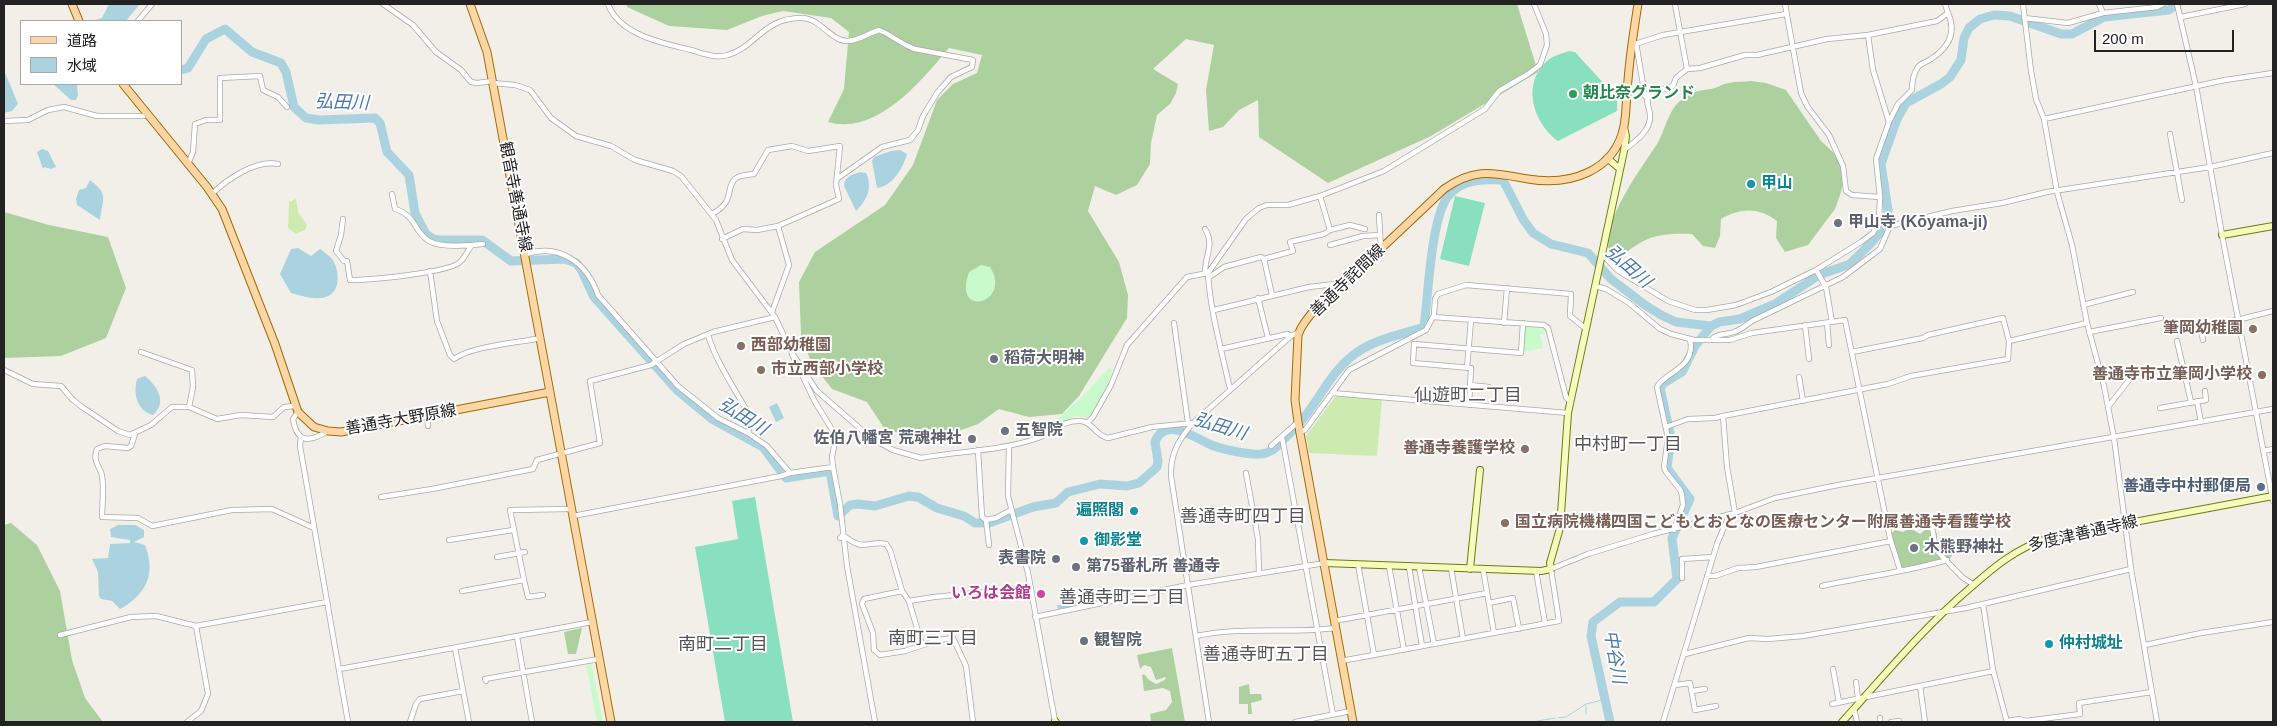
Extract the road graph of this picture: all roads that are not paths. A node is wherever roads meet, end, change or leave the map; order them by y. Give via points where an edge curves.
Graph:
1 (72, 4) edge
2 (152, 4) edge
3 (383, 4) edge
4 (470, 4) edge
5 (608, 4) edge
6 (1534, 4) edge
7 (1638, 4) edge
8 (1675, 4) edge
9 (1785, 4) edge
10 (1945, 4) edge
11 (2022, 4) edge
12 (2099, 4) edge
13 (2162, 4) edge
14 (2177, 4) edge
15 (2245, 4) edge
16 (2103, 12) junction
17 (1948, 13) junction
18 (1786, 14) junction
19 (2181, 17) junction
20 (2024, 18) junction
21 (79, 20) edge
22 (139, 20) edge
23 (1680, 33) junction
24 (1868, 35) junction
25 (1634, 44) junction
26 (1792, 46) junction
27 (1687, 69) junction
28 (2273, 73) edge
29 (493, 82) junction
30 (124, 85) edge
31 (2196, 86) junction
32 (1647, 98) junction
33 (287, 107) dead end
34 (147, 114) junction
35 (2044, 119) junction
36 (4, 121) edge
37 (1889, 122) junction
38 (1624, 127) junction
39 (2170, 134) dead end
40 (1624, 151) junction
41 (2273, 154) edge
42 (1607, 158) junction
43 (188, 164) junction
44 (278, 164) dead end
45 (2210, 167) junction
46 (1620, 168) junction
47 (2178, 173) junction
48 (838, 178) junction
49 (2057, 192) junction
50 (212, 194) junction
51 (392, 194) dead end
52 (1320, 196) junction
53 (1880, 197) junction
54 (2182, 200) dead end
55 (712, 214) junction
56 (1379, 215) dead end
57 (343, 220) dead end
58 (778, 226) junction
59 (2273, 226) edge
60 (1205, 229) dead end
61 (1366, 229) dead end
62 (1330, 230) junction
63 (1380, 235) junction
64 (2222, 235) junction
65 (722, 239) junction
66 (484, 244) dead end
67 (472, 245) junction
68 (1330, 245) dead end
69 (1381, 249) junction
70 (1602, 256) junction
71 (526, 259) junction
72 (1264, 259) junction
73 (1816, 270) junction
74 (430, 271) junction
75 (1207, 274) junction
76 (1344, 283) junction
77 (1595, 286) junction
78 (1826, 287) junction
79 (1507, 288) junction
80 (2133, 292) dead end
81 (1272, 295) junction
82 (1258, 298) junction
83 (2083, 305) junction
84 (1214, 310) junction
85 (2273, 310) edge
86 (772, 312) junction
87 (1433, 316) junction
88 (776, 317) junction
89 (2161, 318) dead end
90 (2238, 319) junction
91 (1470, 320) junction
92 (1830, 322) junction
93 (2087, 322) junction
94 (1174, 323) dead end
95 (1504, 323) junction
96 (1523, 323) junction
97 (1805, 325) junction
98 (1585, 328) junction
99 (1299, 332) junction
100 (2089, 332) junction
101 (708, 335) junction
102 (1291, 336) junction
103 (541, 338) junction
104 (1268, 338) junction
105 (1409, 338) junction
106 (1713, 338) junction
107 (1692, 339) junction
108 (2203, 340) dead end
109 (2009, 341) junction
110 (2177, 341) dead end
111 (1866, 342) dead end
112 (1414, 344) junction
113 (1830, 345) dead end
114 (1221, 349) junction
115 (1468, 349) junction
116 (1868, 349) junction
117 (141, 352) dead end
118 (1852, 352) junction
119 (792, 353) junction
120 (1809, 359) dead end
121 (655, 363) junction
122 (1467, 368) junction
123 (4, 370) edge
124 (2133, 375) dead end
125 (1799, 377) dead end
126 (1470, 385) junction
127 (1489, 386) dead end
128 (1231, 389) junction
129 (1859, 390) junction
130 (2205, 391) dead end
131 (550, 392) junction
132 (1332, 393) junction
133 (1803, 401) junction
134 (2197, 401) junction
135 (2191, 402) junction
136 (1571, 403) junction
137 (1469, 405) junction
138 (189, 407) junction
139 (2108, 407) junction
140 (2160, 408) dead end
141 (296, 409) junction
142 (2273, 409) edge
143 (2256, 412) junction
144 (1568, 413) junction
145 (427, 416) junction
146 (1723, 416) junction
147 (1088, 422) junction
148 (2201, 422) junction
149 (1190, 423) junction
150 (428, 426) dead end
151 (1666, 427) junction
152 (1299, 428) junction
153 (328, 431) junction
154 (748, 433) junction
155 (135, 434) junction
156 (301, 437) junction
157 (1282, 437) junction
158 (2114, 438) junction
159 (1009, 446) junction
160 (1271, 446) dead end
161 (2273, 449) edge
162 (978, 450) junction
163 (2264, 451) junction
164 (561, 454) junction
165 (833, 467) junction
166 (1480, 470) dead end
167 (788, 473) junction
168 (1246, 473) dead end
169 (1877, 479) junction
170 (381, 497) dead end
171 (2273, 498) edge
172 (571, 508) junction
173 (1012, 510) junction
174 (1735, 513) junction
175 (573, 516) junction
176 (986, 520) junction
177 (2126, 523) junction
178 (1932, 527) dead end
179 (314, 528) junction
180 (514, 530) junction
181 (1674, 530) junction
182 (842, 537) junction
183 (449, 540) dead end
184 (1891, 541) junction
185 (989, 545) dead end
186 (525, 552) dead end
187 (518, 553) junction
188 (498, 556) dead end
189 (1712, 557) junction
190 (1946, 560) junction
191 (1325, 563) junction
192 (1358, 564) junction
193 (1305, 566) junction
194 (1389, 566) junction
195 (1408, 566) junction
196 (1419, 567) junction
197 (1451, 568) junction
198 (1551, 568) junction
199 (1470, 569) junction
200 (1483, 569) junction
201 (2131, 569) junction
202 (1900, 570) junction
203 (1536, 571) junction
204 (1260, 574) junction
205 (1707, 576) junction
206 (1682, 578) dead end
207 (524, 580) junction
208 (1188, 585) junction
209 (1974, 585) junction
210 (1822, 586) dead end
211 (1030, 588) junction
212 (462, 591) dead end
213 (902, 591) junction
214 (1487, 593) junction
215 (543, 595) dead end
216 (1456, 598) junction
217 (910, 601) junction
218 (327, 602) junction
219 (1489, 603) junction
220 (1426, 604) junction
221 (1982, 604) junction
222 (1415, 606) junction
223 (1396, 609) junction
224 (1944, 611) junction
225 (1367, 615) junction
226 (1035, 617) junction
227 (592, 622) junction
228 (2273, 622) edge
229 (1335, 624) junction
230 (1545, 624) junction
231 (196, 626) junction
232 (1519, 628) junction
233 (1317, 630) junction
234 (1494, 634) junction
235 (60, 635) dead end
236 (1196, 636) junction
237 (517, 637) junction
238 (1463, 639) junction
239 (1434, 644) junction
240 (922, 645) junction
241 (2145, 645) junction
242 (1422, 646) junction
243 (455, 648) junction
244 (1404, 650) junction
245 (1684, 654) junction
246 (1374, 655) junction
247 (599, 659) junction
248 (1342, 661) junction
249 (340, 669) junction
250 (1833, 669) dead end
251 (1993, 671) junction
252 (523, 672) junction
253 (486, 681) dead end
254 (1856, 682) dead end
255 (1675, 685) junction
256 (1920, 686) junction
257 (1705, 689) dead end
258 (463, 691) junction
259 (1692, 691) junction
260 (2152, 692) junction
261 (1861, 698) junction
262 (1839, 702) junction
263 (1832, 704) dead end
264 (1716, 706) dead end
265 (1854, 709) junction
266 (1351, 711) junction
267 (1332, 715) junction
268 (1899, 721) edge
269 (187, 722) edge
270 (348, 722) edge
271 (410, 722) edge
272 (469, 722) edge
273 (532, 722) edge
274 (611, 722) edge
275 (875, 722) edge
276 (973, 722) edge
277 (1055, 722) edge
278 (1209, 722) edge
279 (1295, 722) edge
280 (1333, 722) edge
281 (1353, 722) edge
282 (1663, 722) edge
283 (1842, 722) edge
284 (1857, 722) edge
285 (1891, 722) edge
286 (1926, 722) edge
287 (2007, 722) edge
288 (2158, 722) edge

1 - 21 main road
2 - 22 street
3 - 29 street via 413,25 436,52 462,70 472,82
4 - 29 main road, 観音寺善通寺線 via 487,52
5 - 48 street via 619,20 645,38 708,55 727,56 744,47 767,27 803,17 815,21 844,41 879,30 915,50 973,60 972,67 951,76 937,93 910,140 882,147
6 - 52 street via 1548,45 1540,65 1499,91 1486,109 1436,140 1384,170
7 - 25 main road, 善通寺詫間線
8 - 23 street
9 - 18 street
10 - 17 street
11 - 20 street
12 - 16 street
13 - 16 street
14 - 19 street
15 - 19 street
16 - 20 street via 2068,23
17 - 24 street via 1937,21
17 - 37 street via 1953,26 1950,38 1934,57 1918,67 1912,80 1912,90 1898,104
18 - 23 street
18 - 26 street
19 - 31 street
20 - 35 street via 2036,99
23 - 25 street
23 - 27 street
24 - 26 street
24 - 37 street via 1873,70
25 - 32 street
25 - 38 main road, 善通寺詫間線
26 - 27 street
26 - 53 street via 1804,101 1829,135 1843,166 1846,191 1852,195
27 - 32 street via 1676,78 1673,86 1649,94
28 - 31 street
29 - 55 street via 530,90 551,118 576,136 611,146 635,160 673,171 681,176
29 - 71 main road, 観音寺善通寺線
30 - 34 main road
31 - 35 street
31 - 45 street
32 - 40 street via 1648,125
33 - 43 street via 278,97 263,90 260,76 220,78 220,120 195,124 193,152
34 - 36 street via 98,116 64,108 48,110 28,120
34 - 43 main road
35 - 49 street
37 - 53 street via 1876,159
38 - 40 street
38 - 42 main road, 善通寺詫間線
39 - 47 street
40 - 46 street
41 - 45 street
42 - 46 street
42 - 69 main road, 善通寺詫間線 via 1587,173 1562,180 1547,181 1492,172 1469,175 1444,189
43 - 50 main road
44 - 50 street via 268,162 231,176
45 - 47 street
45 - 64 street
46 - 70 street
47 - 49 street
47 - 54 street
48 - 55 street via 840,146 808,151 792,146 768,150 754,174 733,181 725,206
48 - 58 street via 839,199
49 - 78 street via 1978,205 1890,226 1880,248
49 - 83 street via 2072,245
50 - 141 main road via 235,238
51 - 67 street via 395,209 409,215 427,240 437,244
52 - 62 street
52 - 75 street via 1288,205 1259,208 1246,219
53 - 73 street via 1879,221 1873,232
55 - 65 street
56 - 63 street
57 - 74 street via 336,251 344,262 347,261 350,280
58 - 65 street via 743,229
58 - 86 street via 789,265
59 - 64 street
60 - 75 street via 1211,238
61 - 62 street via 1350,225
62 - 72 street via 1290,242 1292,251
63 - 68 street
63 - 69 street
64 - 90 street
65 - 86 street via 737,268
66 - 67 street
67 - 74 street via 461,262
69 - 76 main road, 善通寺詫間線
70 - 73 street via 1617,270 1655,294 1695,310 1747,302
70 - 77 street
71 - 103 main road, 観音寺善通寺線
71 - 121 street via 535,250 555,251 575,260 592,278 598,295
72 - 75 street via 1261,257
72 - 81 street
73 - 78 street
74 - 103 street via 437,322 447,350 454,359 460,354 488,347
75 - 84 street
75 - 147 street via 1187,278 1127,345 1111,385
76 - 81 street
76 - 99 main road, 善通寺詫間線 via 1308,318
77 - 98 street
77 - 107 street via 1629,303 1660,329
78 - 92 street
78 - 106 street via 1741,329
79 - 87 street via 1466,285 1438,294
79 - 95 street
79 - 98 street via 1571,294 1570,316
80 - 83 street
81 - 82 street
82 - 84 street
82 - 104 street
83 - 93 street
84 - 114 street
85 - 90 street
86 - 88 street
87 - 91 street
87 - 105 street via 1426,330
88 - 101 street
88 - 119 street
89 - 100 street
90 - 108 street via 2201,329
90 - 143 street
91 - 95 street
91 - 115 street
92 - 97 street
92 - 113 street
92 - 118 street via 1845,320
93 - 100 street
93 - 109 street
94 - 149 street
95 - 96 street
96 - 115 street via 1521,353
96 - 136 street via 1548,328 1566,397
97 - 106 street via 1752,333 1730,340
97 - 120 street
98 - 136 street
99 - 102 street
99 - 152 main road, 善通寺詫間線 via 1295,400
100 - 139 street
101 - 121 street
101 - 154 street via 716,358 752,419
102 - 104 street
102 - 128 street
103 - 131 main road, 観音寺善通寺線
104 - 114 street
105 - 112 street
105 - 132 street via 1350,370
106 - 107 street via 1703,341
107 - 151 street via 1682,368 1657,387
109 - 116 street via 2003,318
109 - 129 street via 2008,359 1911,376
110 - 135 street
111 - 116 street
112 - 115 street
112 - 122 street via 1413,363
114 - 128 street
115 - 122 street
116 - 118 street
117 - 138 street via 192,370
118 - 129 street
119 - 162 street via 817,391 871,438 893,450 922,458
119 - 165 street via 815,402 836,436
121 - 154 street via 698,403 718,418
121 - 164 street via 590,381 600,443 580,446
122 - 126 street via 1471,368
123 - 155 street via 33,384 61,386 72,400 118,431
124 - 139 street
125 - 133 street
126 - 127 street
126 - 137 street
128 - 149 street
129 - 133 street
129 - 169 street
130 - 134 street via 2206,400
131 - 145 main road, 善通寺大野原線
131 - 164 main road
132 - 137 street
132 - 152 street via 1305,430
133 - 146 street
134 - 135 street
134 - 148 street
135 - 140 street
136 - 144 street
137 - 144 street
138 - 141 street via 221,419 241,414 273,417 284,408
138 - 155 street via 172,407
139 - 158 street
141 - 153 main road, 善通寺大野原線 via 308,424
141 - 156 street via 295,430
142 - 143 street
143 - 148 street
143 - 163 street
144 - 198 street via 1560,528
145 - 150 street
145 - 153 main road, 善通寺大野原線 via 340,432
146 - 151 street via 1688,419
146 - 174 street via 1726,467
147 - 149 street via 1108,438 1152,427
147 - 159 street via 1065,422 1041,437
148 - 158 street
149 - 208 street via 1172,455 1171,467
151 - 181 street via 1668,438 1664,467 1681,491 1683,505
152 - 157 street
152 - 191 main road, 善通寺詫間線
153 - 156 street via 321,436
154 - 167 street via 767,446
155 - 179 street via 128,448 105,446 97,449 95,454 101,474 102,517 138,518 152,526 232,510 272,509
156 - 179 street
157 - 160 street
157 - 193 street
158 - 169 street
158 - 177 street
159 - 162 street
159 - 173 street via 1008,479
161 - 163 street
162 - 176 street via 982,517
163 - 171 street
164 - 170 street via 537,460 533,469
164 - 172 main road
165 - 167 street
165 - 182 street
166 - 199 street
167 - 175 street
168 - 204 street via 1258,539
169 - 174 street via 1775,498
169 - 184 street
171 - 177 street, 多度津善通寺線
172 - 175 main road
172 - 180 street via 510,510
173 - 176 street
173 - 211 street
174 - 181 street
174 - 189 street via 1727,520
175 - 227 main road
176 - 185 street
177 - 201 street
177 - 209 street, 多度津善通寺線 via 2028,545 2008,556
178 - 190 street via 1936,550
179 - 218 street
180 - 183 street
180 - 187 street
181 - 198 street
182 - 213 street via 863,547 886,544
182 - 275 street
184 - 202 street
184 - 205 street
186 - 187 street
187 - 188 street
187 - 207 street
189 - 205 street
189 - 206 street via 1682,560
190 - 202 street
190 - 209 street
191 - 192 street
191 - 193 street
191 - 229 main road, 善通寺詫間線
192 - 194 street
192 - 225 street
193 - 204 street
193 - 233 street
194 - 195 street
194 - 223 street
195 - 196 street
195 - 222 street
196 - 197 street
196 - 220 street
197 - 199 street
197 - 216 street
198 - 203 street
198 - 230 street via 1559,620
199 - 200 street
200 - 203 street
200 - 214 street
201 - 221 street
201 - 241 street
202 - 210 street
203 - 230 street
204 - 208 street
205 - 245 street
207 - 212 street
207 - 215 street via 528,597
208 - 226 street
208 - 236 street
209 - 224 street, 多度津善通寺線
211 - 217 street
211 - 226 street
213 - 217 street
213 - 240 street via 864,599 862,604 873,633 874,650 880,655
214 - 216 street
214 - 219 street
216 - 220 street
216 - 238 street
217 - 240 street
218 - 231 street
218 - 249 street
219 - 232 street via 1513,598
219 - 234 street
220 - 222 street
220 - 239 street
221 - 224 street
221 - 251 street
222 - 223 street
222 - 242 street
223 - 225 street
223 - 244 street
224 - 245 street via 1803,636 1749,638
224 - 261 street, 多度津善通寺線
225 - 229 street
225 - 246 street
226 - 277 street
227 - 237 street
227 - 247 main road
228 - 241 street
229 - 233 street
229 - 248 main road, 善通寺詫間線
230 - 232 street
231 - 235 street via 144,616
231 - 269 street via 208,694 201,711
232 - 234 street
233 - 236 street via 1272,632 1245,629
233 - 267 street
234 - 238 street
236 - 278 street
237 - 243 street
237 - 252 street
238 - 239 street
239 - 242 street
240 - 276 street via 948,638 956,640 966,666
241 - 260 street
242 - 244 street
243 - 249 street
243 - 258 street
244 - 246 street
245 - 255 street
246 - 248 street
247 - 252 street
247 - 274 main road
248 - 266 main road, 善通寺詫間線
249 - 270 street
250 - 262 street
251 - 256 street
251 - 287 street
252 - 253 street
252 - 273 street
254 - 261 street
255 - 259 street via 1690,682
255 - 282 street
256 - 261 street
256 - 286 street
257 - 259 street
258 - 271 street via 420,699
258 - 272 street
259 - 264 street via 1695,710
260 - 287 street via 2079,703 2080,714
260 - 288 street
261 - 262 street
261 - 265 street, 多度津善通寺線
262 - 263 street
265 - 283 street, 多度津善通寺線
265 - 284 street
266 - 267 street
266 - 281 main road, 善通寺詫間線
267 - 279 street
267 - 280 street
268 - 285 street

